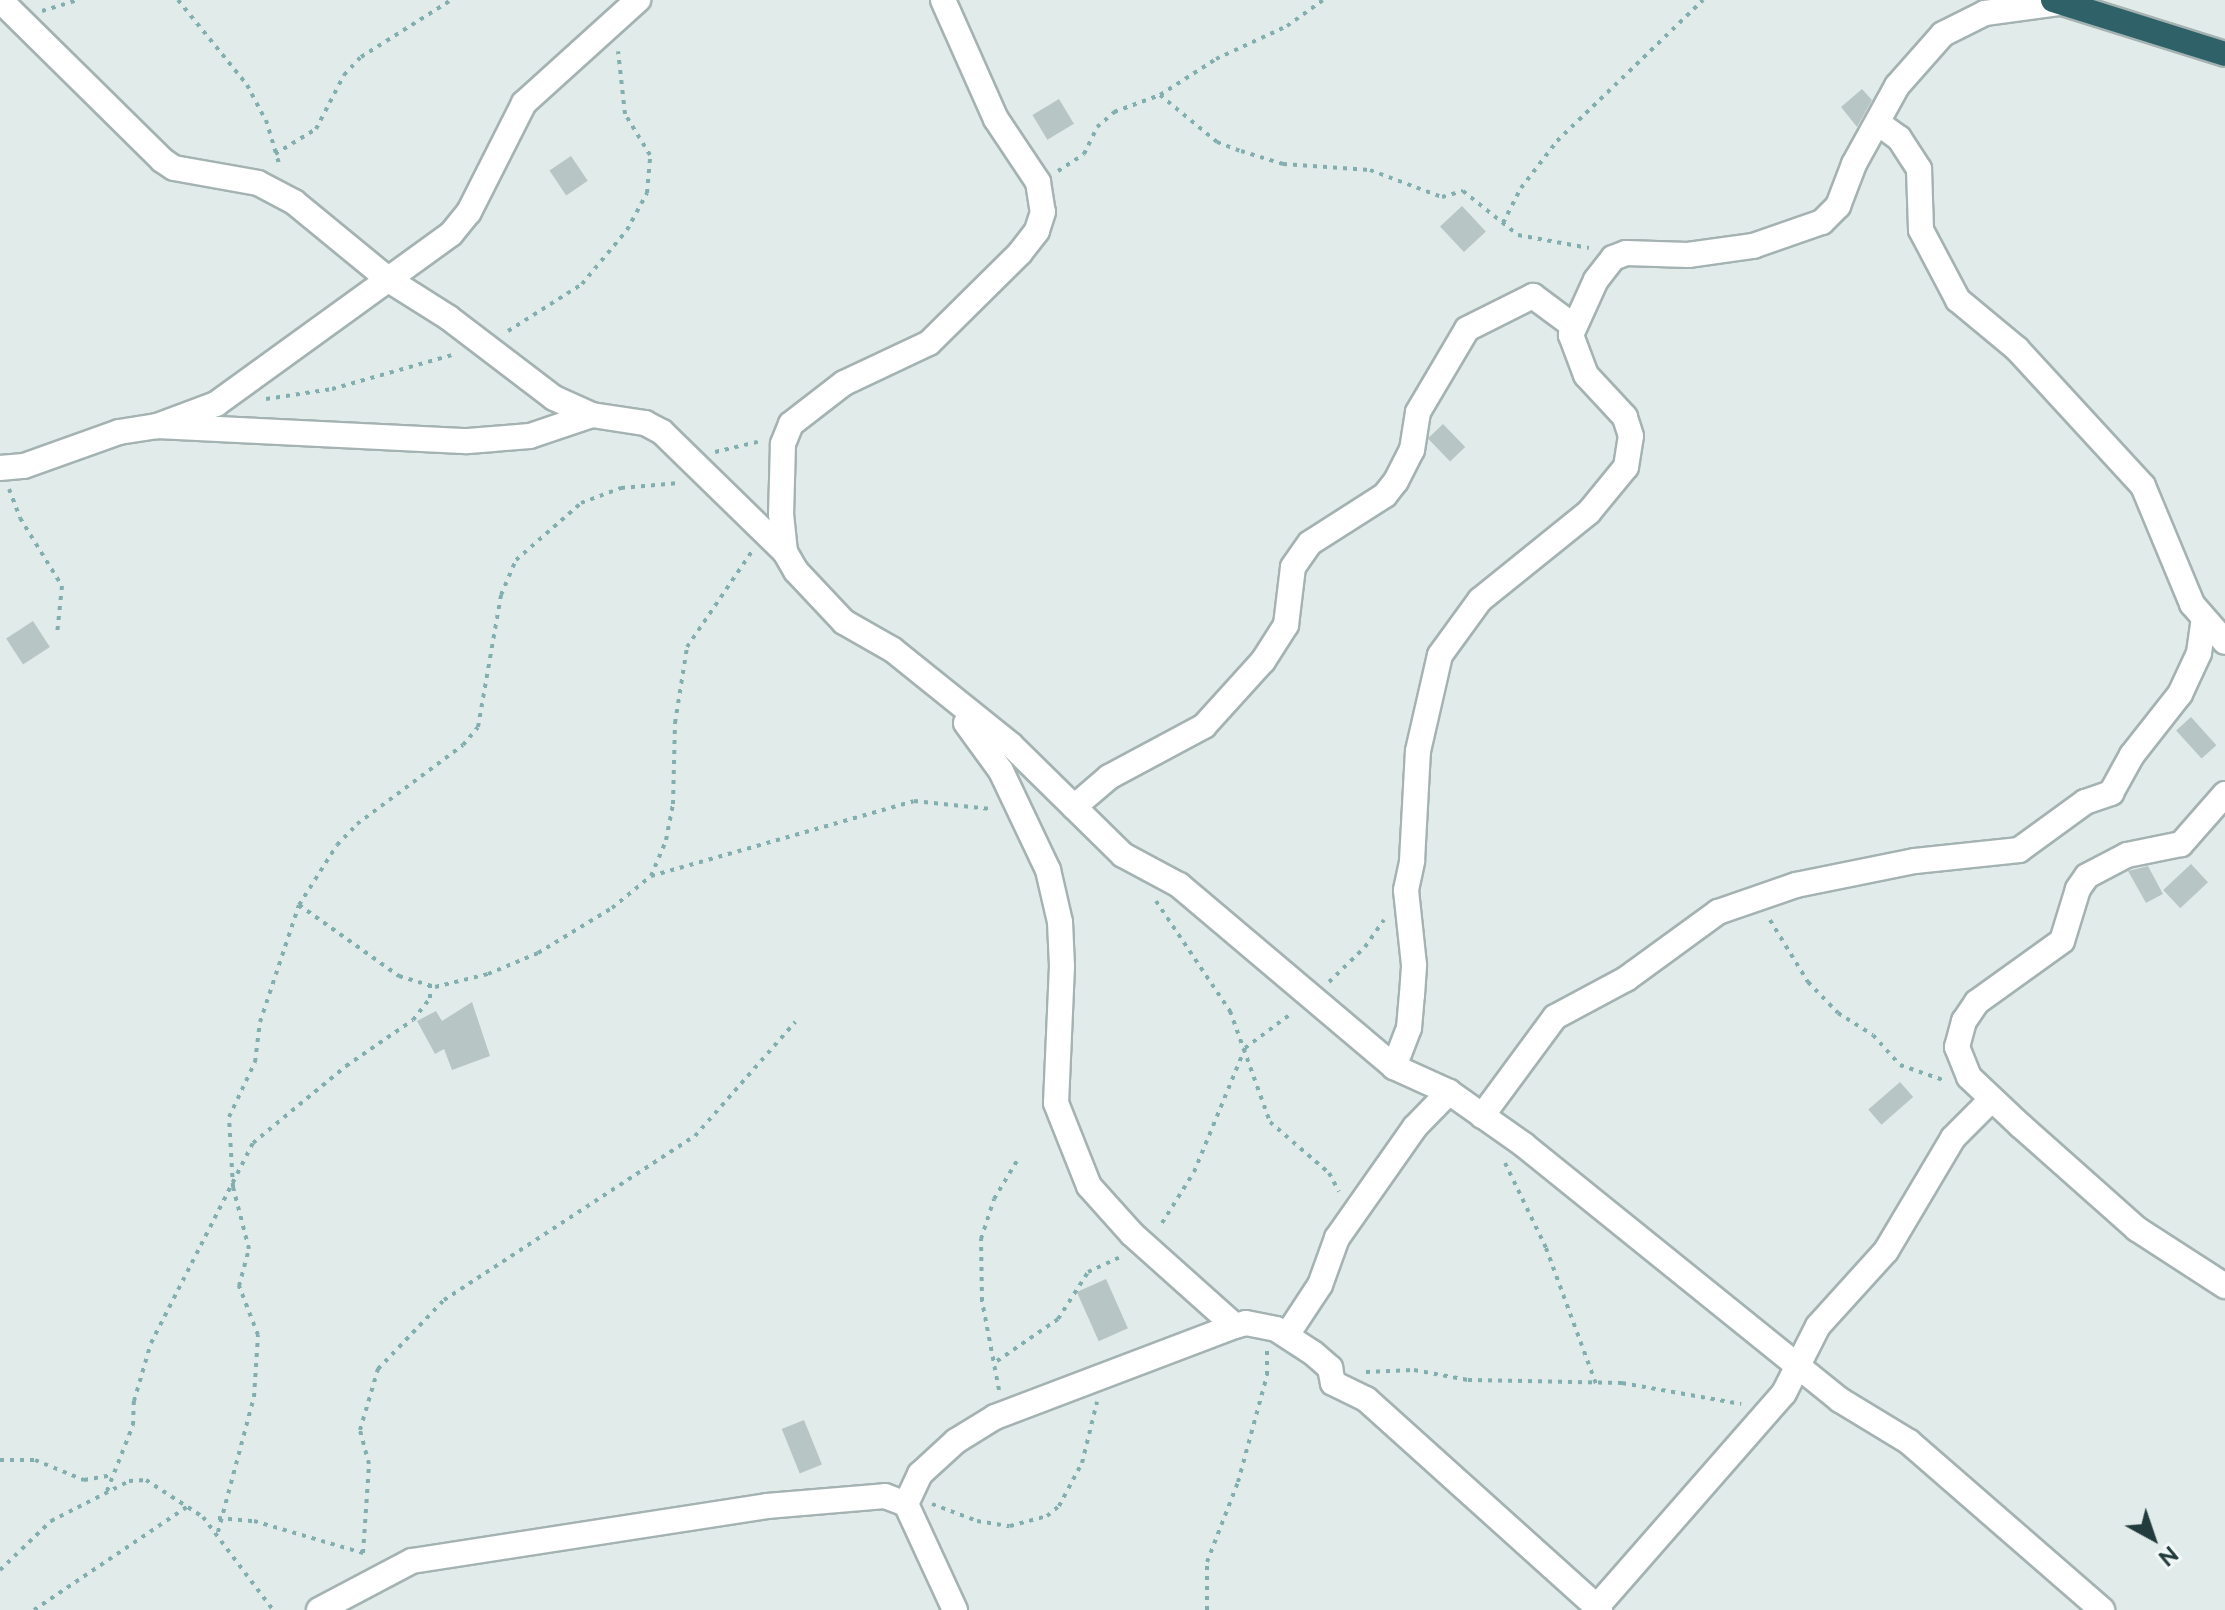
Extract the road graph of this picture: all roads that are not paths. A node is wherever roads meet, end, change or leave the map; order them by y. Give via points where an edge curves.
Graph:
1 (0, 0) edge
2 (638, 0) edge
3 (943, 0) edge
4 (2057, 2) edge
5 (2225, 54) edge
6 (1878, 123) junction
7 (389, 280) junction
8 (1571, 335) junction
9 (592, 415) junction
10 (157, 426) junction
11 (2, 474) edge
12 (785, 552) junction
13 (2203, 623) junction
14 (2225, 642) edge
15 (944, 696) junction
16 (2225, 794) edge
17 (1074, 807) junction
18 (1394, 1067) junction
19 (1449, 1092) junction
20 (1986, 1103) junction
21 (1487, 1119) junction
22 (2221, 1275) edge
23 (1241, 1324) junction
24 (1287, 1335) junction
25 (1796, 1363) junction
26 (906, 1501) junction
27 (1597, 1609) edge
28 (319, 1610) edge
29 (955, 1610) edge
30 (2102, 1610) edge

1 - 7 street via 162,160 174,168 258,183 294,202
2 - 7 street via 524,103 469,212 451,234
3 - 12 street via 996,119 1038,182 1043,212 1037,231 1020,253 929,343 844,383 791,424 783,444
4 - 5 highway
4 - 6 street via 1985,13 1954,25 1897,86
6 - 8 street via 1838,206 1809,229 1725,250 1620,255 1596,280
6 - 13 street via 1899,138 1919,169 1921,230 1958,300 2017,349 2143,486
7 - 9 street via 554,398
7 - 10 street via 216,404
8 - 17 street via 1572,325 1533,296 1467,329 1418,412 1412,450 1396,481 1385,495 1310,543 1293,567 1286,625 1263,661 1204,726 1109,777
8 - 18 street via 1586,375 1625,417 1631,436 1626,467 1589,512 1480,600 1440,655 1418,751 1406,890 1414,965 1409,1028
9 - 10 street via 530,436 468,441
9 - 12 street via 645,423 689,455
10 - 11 street via 119,432
12 - 15 street via 810,590 844,622 893,650
13 - 14 street
13 - 21 street via 2187,682 2132,755 2117,787 2085,802 2019,850 1915,861 1796,885 1718,912 1626,979 1555,1017
15 - 17 street via 1011,745
15 - 23 street via 985,747 1048,870 1060,922 1059,1118 1089,1186 1132,1234
16 - 20 street via 2181,844 2127,855 2087,876 2058,946 1969,1011 1958,1054
17 - 18 street via 1123,855 1179,885
18 - 19 street
19 - 21 street
19 - 24 street via 1415,1127 1337,1238 1320,1285
20 - 22 street via 2137,1229
20 - 25 street via 1953,1138 1886,1251 1830,1311
21 - 25 street
23 - 24 street
23 - 26 street via 995,1417 942,1452
24 - 27 street via 1330,1368 1333,1383 1366,1399
25 - 27 street via 1790,1384 1767,1413 1700,1484
25 - 30 street via 1840,1400 1909,1442
26 - 28 street via 885,1496 740,1509 412,1561
26 - 29 street

